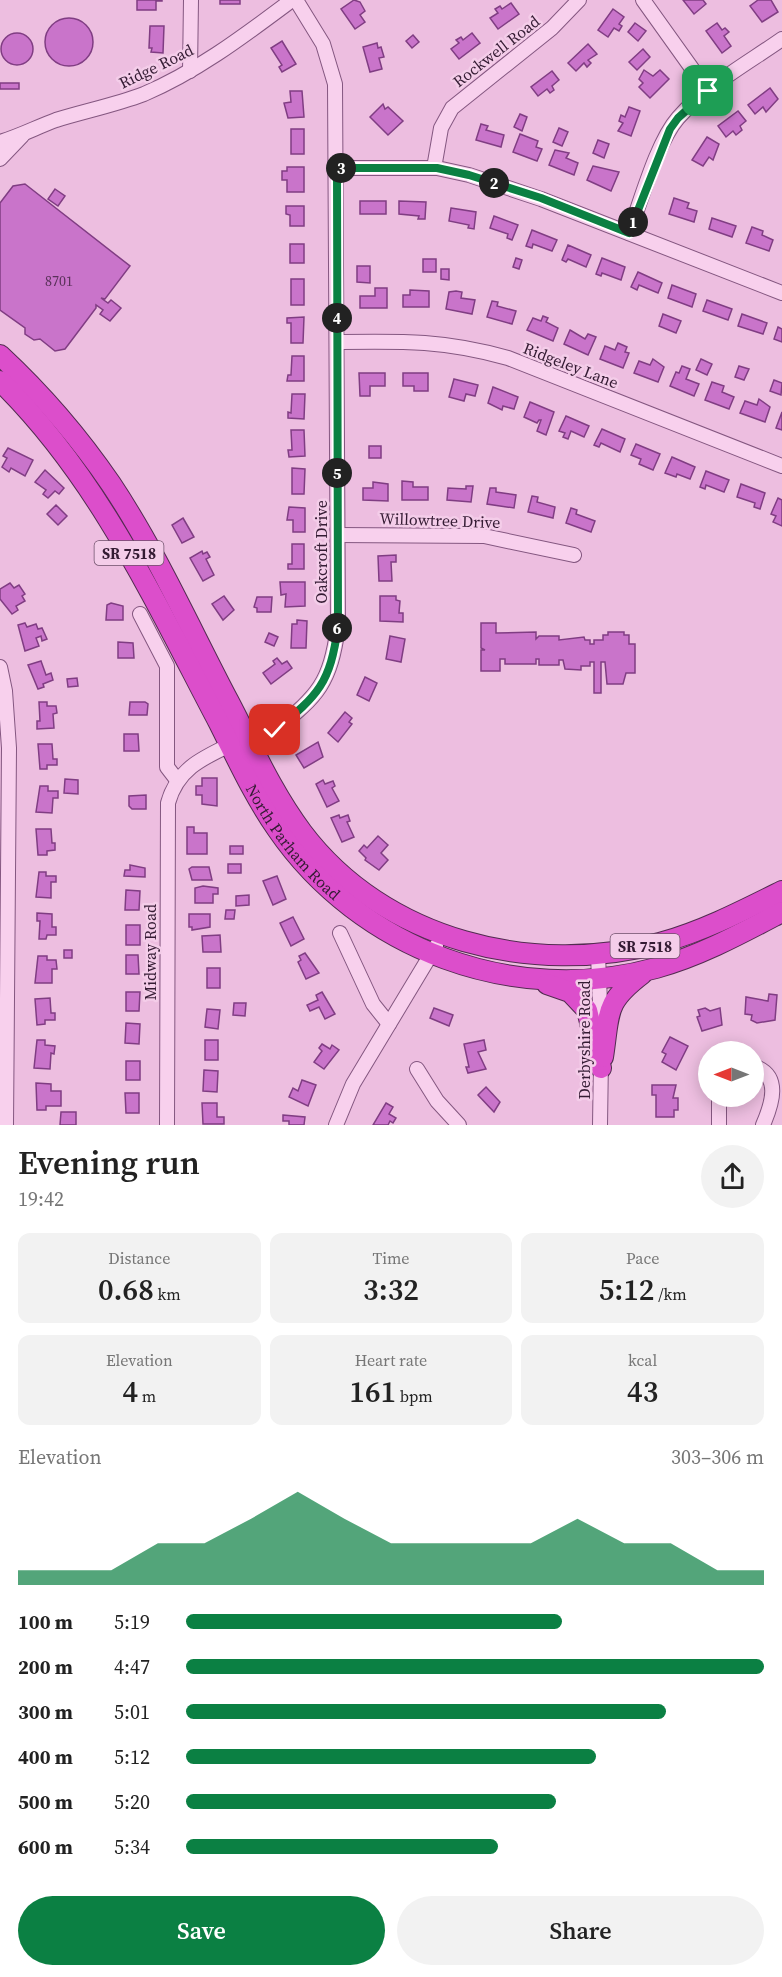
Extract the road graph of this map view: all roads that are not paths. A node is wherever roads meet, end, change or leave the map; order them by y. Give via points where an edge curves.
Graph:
1 (191, 0) edge
2 (294, 0) edge
3 (579, 0) edge
4 (643, 0) edge
5 (782, 39) edge
6 (190, 71) junction
7 (708, 91) junction
8 (22, 136) junction
9 (0, 142) edge
10 (0, 159) edge
11 (337, 168) junction
12 (434, 168) junction
13 (629, 233) junction
14 (782, 293) edge
15 (338, 342) junction
16 (0, 355) edge
17 (0, 381) edge
18 (782, 466) edge
19 (338, 535) junction
20 (574, 555) dead end
21 (140, 614) dead end
22 (0, 667) edge
23 (275, 730) dead end
24 (238, 741) junction
25 (177, 780) junction
26 (782, 891) edge
27 (782, 912) edge
28 (340, 933) dead end
29 (443, 934) junction
30 (431, 954) junction
31 (598, 955) junction
32 (647, 971) junction
33 (600, 979) junction
34 (536, 980) junction
35 (389, 1024) junction
36 (601, 1068) junction
37 (417, 1069) dead end
38 (764, 1073) edge
39 (719, 1107) edge
40 (6, 1125) edge
41 (167, 1125) edge
42 (336, 1125) edge
43 (459, 1125) edge
44 (600, 1125) edge
45 (718, 1125) edge
46 (763, 1125) edge

1 - 6 street
2 - 6 street, Ridge Road
2 - 11 street, Oakcroft Drive via 323,44 332,67
3 - 12 street, Rockwell Road via 552,28 452,108 441,128
4 - 7 street
5 - 7 street
6 - 8 street, Ridge Road via 140,95 53,121
7 - 13 street via 670,129
8 - 9 street, Ridge Road
8 - 10 street, Ridge Road
11 - 12 street
11 - 15 street, Oakcroft Drive
12 - 13 street via 502,185
13 - 14 street
15 - 18 street, Ridgeley Lane via 422,341 471,347
15 - 19 street, Oakcroft Drive
16 - 24 highway, North Parham Road / SR 7518 via 54,410 133,520
17 - 24 highway, North Parham Road / SR 7518 via 59,446 103,507
19 - 20 street, Willowtree Drive via 484,536
19 - 23 street, Oakcroft Drive via 338,627 329,671 314,697
21 - 25 street via 166,666 167,766
22 - 40 street via 9,748
24 - 25 street, Midway Road via 194,763
24 - 29 highway, North Parham Road / SR 7518 via 330,864 384,905
24 - 30 highway, North Parham Road / SR 7518 via 276,828 315,875 371,922
25 - 41 street, Midway Road via 166,821
26 - 31 highway, North Parham Road / SR 7518 via 686,935
27 - 32 highway, North Parham Road / SR 7518 via 703,951
28 - 35 street via 373,1004
29 - 30 street
29 - 31 highway, North Parham Road / SR 7518 via 512,952
30 - 34 highway, North Parham Road / SR 7518 via 481,970
30 - 35 street
31 - 33 street, Derbyshire Road
32 - 33 highway, North Parham Road / SR 7518
32 - 36 highway via 623,988 612,1003
33 - 34 highway, North Parham Road / SR 7518
33 - 36 street, Derbyshire Road
34 - 36 highway via 570,992 583,1005 589,1015
35 - 42 street via 353,1084
36 - 44 street, Derbyshire Road
37 - 43 street via 437,1101
38 - 46 street via 771,1078 774,1099
39 - 45 street

